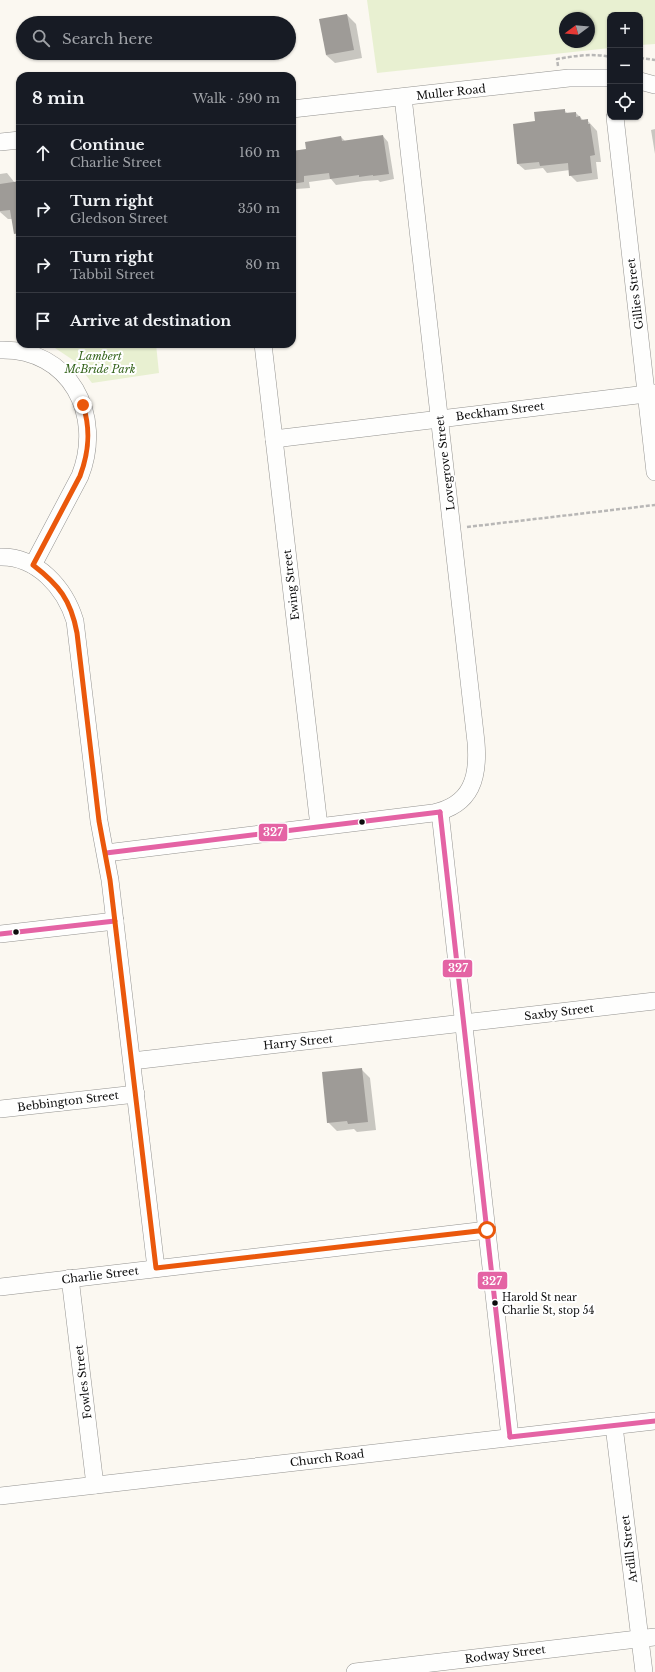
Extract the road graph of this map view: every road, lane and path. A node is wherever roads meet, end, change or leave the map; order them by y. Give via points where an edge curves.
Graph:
1 (607, 57) edge
2 (643, 58) edge
3 (655, 60) edge
4 (558, 63) dead end
5 (607, 78) edge
6 (643, 82) edge
7 (655, 85) edge
8 (403, 97) junction
9 (296, 109) edge
10 (615, 120) edge
11 (16, 140) edge
12 (0, 142) edge
13 (263, 348) edge
14 (0, 350) edge
15 (651, 394) edge
16 (440, 418) junction
17 (274, 439) junction
18 (655, 472) edge
19 (655, 505) edge
20 (464, 527) dead end
21 (0, 557) edge
22 (33, 565) junction
23 (440, 812) junction
24 (319, 826) junction
25 (106, 853) junction
26 (116, 921) junction
27 (0, 934) edge
28 (655, 1000) edge
29 (464, 1023) junction
30 (132, 1061) junction
31 (136, 1094) junction
32 (0, 1109) edge
33 (487, 1230) junction
34 (156, 1268) junction
35 (70, 1278) junction
36 (0, 1287) edge
37 (655, 1421) edge
38 (614, 1426) junction
39 (510, 1437) junction
40 (95, 1485) junction
41 (0, 1496) edge
42 (647, 1637) edge
43 (355, 1672) edge
44 (644, 1672) edge

1 - 4 path via 571,57 557,59
2 - 3 path
5 - 8 street, Muller Road via 569,78
6 - 7 street
8 - 9 street, Muller Road
8 - 16 street, Lovegrove Street
10 - 15 street, Gillies Street
11 - 12 street
13 - 17 street, Ewing Street
14 - 22 street via 26,352 50,363 71,382 86,416 88,440 85,463
15 - 16 street, Beckham Street
15 - 18 street, Gillies Street
16 - 17 street, Beckham Street
16 - 23 street, Lovegrove Street via 477,761 472,785 465,797
17 - 24 street, Ewing Street
19 - 20 path
21 - 22 street via 15,558
22 - 25 street via 60,589 75,621 99,821
23 - 24 street
23 - 29 street
24 - 25 street
25 - 26 street
26 - 27 street
26 - 30 street
28 - 29 street, Saxby Street
29 - 30 street, Harry Street
29 - 33 street
30 - 31 street
31 - 32 street, Bebbington Street
31 - 34 street
33 - 34 street, Charlie Street
33 - 39 street
34 - 35 street, Charlie Street
35 - 36 street, Charlie Street
35 - 40 street, Fowles Street
37 - 38 street, Church Road
38 - 39 street, Church Road
38 - 42 street, Ardill Street
39 - 40 street, Church Road
40 - 41 street, Church Road
42 - 43 street, Rodway Street
42 - 44 street, Ardill Street

